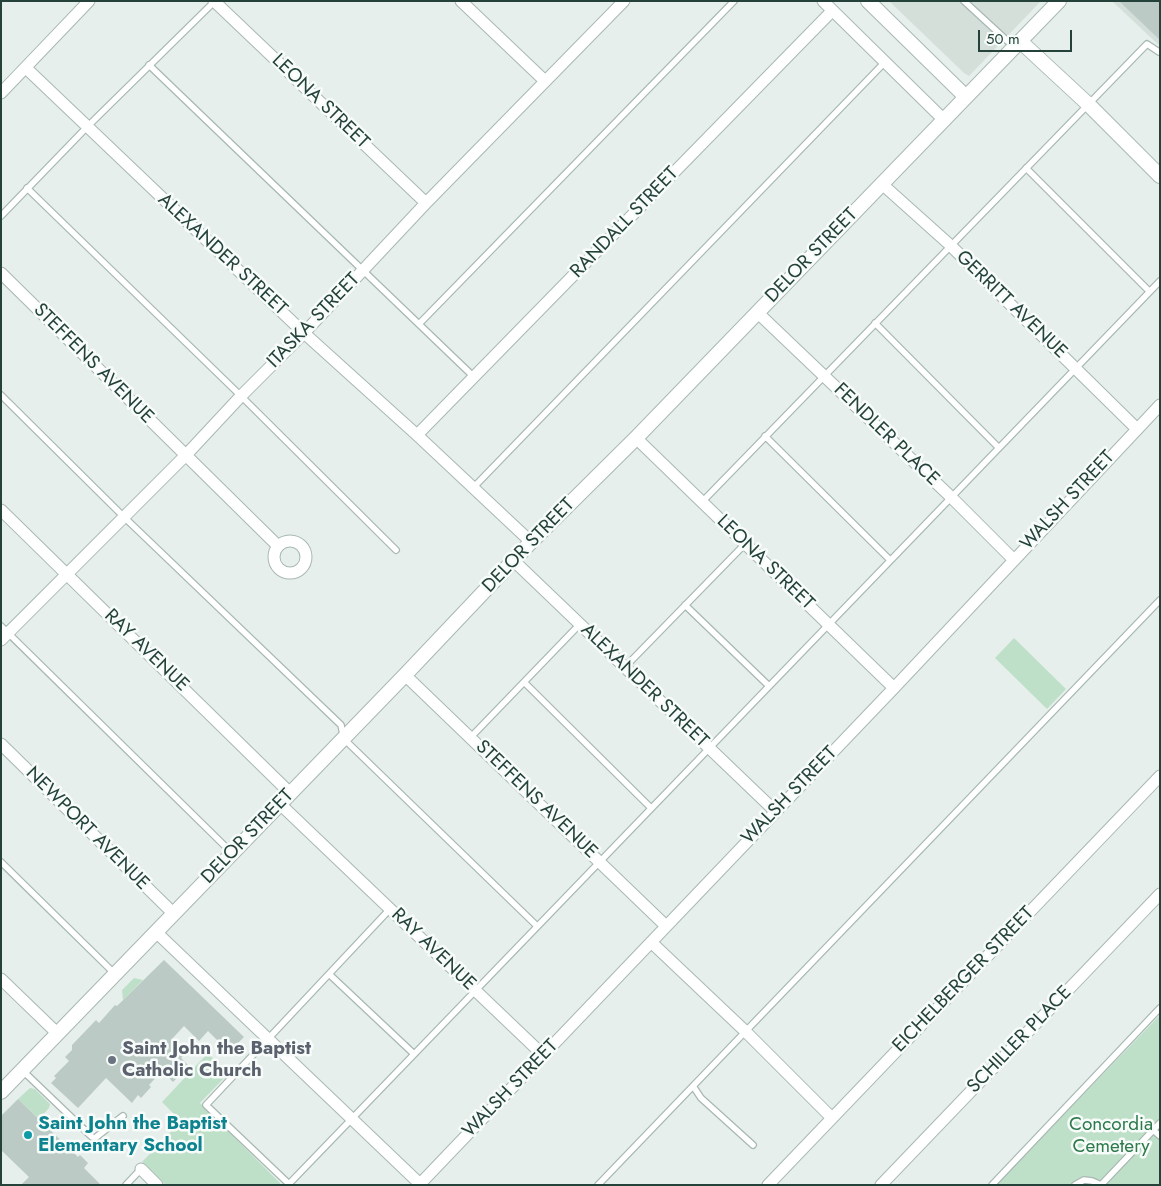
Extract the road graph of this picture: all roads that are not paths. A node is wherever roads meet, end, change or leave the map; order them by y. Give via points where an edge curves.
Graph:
1 (89, 1) edge
2 (461, 1) edge
3 (624, 1) edge
4 (734, 1) edge
5 (823, 1) edge
6 (868, 1) edge
7 (964, 1) edge
8 (1058, 1) edge
9 (214, 2) edge
10 (832, 10) junction
11 (1017, 44) junction
12 (1159, 52) edge
13 (885, 62) junction
14 (149, 65) junction
15 (26, 68) junction
16 (545, 81) junction
17 (1, 92) edge
18 (966, 97) junction
19 (1088, 104) junction
20 (944, 120) junction
21 (87, 127) junction
22 (1026, 168) junction
23 (1160, 176) edge
24 (882, 184) junction
25 (27, 188) junction
26 (426, 204) junction
27 (1, 216) edge
28 (950, 245) junction
29 (362, 270) junction
30 (1, 273) edge
31 (1160, 280) edge
32 (1149, 292) junction
33 (758, 312) junction
34 (875, 323) junction
35 (419, 324) junction
36 (304, 332) junction
37 (1076, 368) junction
38 (824, 376) junction
39 (474, 377) junction
40 (1, 394) edge
41 (241, 396) junction
42 (1160, 405) edge
43 (1138, 428) junction
44 (417, 435) junction
45 (765, 436) junction
46 (636, 438) junction
47 (998, 448) junction
48 (186, 454) junction
49 (473, 488) junction
50 (951, 497) junction
51 (702, 502) junction
52 (1, 510) edge
53 (124, 517) junction
54 (531, 542) junction
55 (745, 544) junction
56 (278, 546) dead end
57 (396, 550) dead end
58 (1013, 559) junction
59 (890, 560) junction
60 (514, 561) junction
61 (67, 574) junction
62 (1160, 600) edge
63 (685, 605) junction
64 (580, 624) junction
65 (828, 624) junction
66 (4, 633) edge
67 (624, 667) junction
68 (405, 675) junction
69 (524, 682) junction
70 (769, 686) junction
71 (894, 688) junction
72 (471, 736) junction
73 (344, 739) junction
74 (1, 744) edge
75 (709, 748) junction
76 (1160, 776) edge
77 (290, 793) junction
78 (280, 804) junction
79 (652, 808) junction
80 (775, 811) junction
81 (232, 854) junction
82 (599, 861) junction
83 (1, 862) edge
84 (1160, 894) edge
85 (390, 909) junction
86 (174, 914) junction
87 (537, 926) junction
88 (666, 926) junction
89 (156, 932) junction
90 (651, 942) junction
91 (116, 974) junction
92 (329, 974) junction
93 (1, 979) edge
94 (475, 991) junction
95 (1160, 1008) edge
96 (745, 1031) junction
97 (58, 1034) junction
98 (268, 1038) junction
99 (414, 1054) junction
100 (543, 1055) junction
101 (22, 1070) junction
102 (693, 1086) junction
103 (1, 1092) edge
104 (123, 1116) dead end
105 (352, 1118) junction
106 (832, 1118) junction
107 (1160, 1124) edge
108 (1153, 1130) junction
109 (1160, 1136) edge
110 (753, 1146) dead end
111 (141, 1169) joint
112 (288, 1184) edge
113 (420, 1184) edge
114 (126, 1185) edge
115 (157, 1185) edge
116 (598, 1185) edge
117 (768, 1185) edge
118 (881, 1185) edge
119 (992, 1185) edge
120 (1075, 1185) edge

1 - 15 street
2 - 16 street
3 - 16 street, ITASKA STREET
4 - 35 lane
5 - 10 street
6 - 18 street
7 - 11 lane
8 - 11 street, DELOR STREET
9 - 14 lane
9 - 26 street, LEONA STREET
10 - 13 street
10 - 39 street, RANDALL STREET
11 - 18 street, DELOR STREET
11 - 19 street
12 - 19 lane via 1147,44
13 - 20 street
13 - 49 lane
14 - 21 lane
14 - 29 lane
15 - 17 street
15 - 21 street, ALEXANDER STREET
16 - 26 street, ITASKA STREET
18 - 20 street, DELOR STREET
19 - 22 lane
19 - 23 street
20 - 24 street, DELOR STREET
21 - 25 lane
21 - 36 street, ALEXANDER STREET
22 - 28 lane
22 - 32 lane
24 - 28 street, GERRITT AVENUE
24 - 33 street, DELOR STREET
25 - 27 lane
25 - 41 lane
26 - 29 street, ITASKA STREET
28 - 34 lane
28 - 37 street, GERRITT AVENUE
29 - 35 lane
29 - 36 street, ITASKA STREET
30 - 48 street, STEFFENS AVENUE
31 - 32 lane
32 - 37 lane
33 - 38 street, FENDLER PLACE
33 - 46 street, DELOR STREET
34 - 38 lane
34 - 47 lane
35 - 39 lane
36 - 41 street, ITASKA STREET
36 - 44 street, ALEXANDER STREET
37 - 43 street, GERRITT AVENUE
37 - 47 lane
38 - 45 lane
38 - 50 street, FENDLER PLACE
39 - 44 street, RANDALL STREET
40 - 53 lane
41 - 48 street, ITASKA STREET
41 - 57 lane
42 - 43 street, WALSH STREET
43 - 58 street, WALSH STREET
44 - 49 street, ALEXANDER STREET
45 - 51 lane
45 - 59 lane
46 - 51 street, LEONA STREET
46 - 54 street, DELOR STREET
47 - 50 lane
48 - 53 street, ITASKA STREET
48 - 56 street, STEFFENS AVENUE
49 - 54 street, ALEXANDER STREET
50 - 58 street, FENDLER PLACE
50 - 59 lane
51 - 55 street, LEONA STREET
52 - 61 street, RAY AVENUE
53 - 61 street, ITASKA STREET
53 - 73 lane via 341,725
54 - 60 street, DELOR STREET
55 - 63 lane
55 - 65 street, LEONA STREET
58 - 71 street, WALSH STREET
59 - 65 lane
60 - 64 street, ALEXANDER STREET
60 - 68 street, DELOR STREET
61 - 66 street, ITASKA STREET
61 - 77 street, RAY AVENUE
62 - 96 lane
63 - 67 lane
63 - 70 lane
64 - 67 street, ALEXANDER STREET
64 - 69 lane
65 - 70 lane
65 - 71 street, LEONA STREET
66 - 81 lane
67 - 75 street, ALEXANDER STREET
68 - 72 street, STEFFENS AVENUE
68 - 73 street, DELOR STREET
69 - 72 lane
69 - 79 lane
70 - 75 lane
71 - 80 street, WALSH STREET
72 - 82 street, STEFFENS AVENUE
73 - 77 street, DELOR STREET
73 - 87 lane
74 - 86 street, NEWPORT AVENUE
75 - 79 lane
75 - 80 street, ALEXANDER STREET
76 - 106 street, EICHELBERGER STREET
77 - 78 street, DELOR STREET
78 - 81 street, DELOR STREET
78 - 85 street, RAY AVENUE
79 - 82 lane
80 - 88 street, WALSH STREET
81 - 86 street, DELOR STREET
82 - 87 lane
82 - 88 street, STEFFENS AVENUE
83 - 91 lane
84 - 118 street, SCHILLER PLACE
85 - 92 lane
85 - 94 street, RAY AVENUE
86 - 89 street, DELOR STREET
87 - 94 lane
88 - 90 street, WALSH STREET
89 - 91 street, DELOR STREET
89 - 98 street
90 - 96 street
90 - 100 street, WALSH STREET
91 - 97 street, DELOR STREET
92 - 98 lane
92 - 99 lane
93 - 97 street
94 - 99 lane
94 - 100 street, RAY AVENUE
95 - 119 lane
96 - 102 lane
96 - 106 street
97 - 101 street, DELOR STREET
98 - 105 street
98 - 112 lane via 206,1105
99 - 105 lane
100 - 113 street, WALSH STREET
101 - 103 street, DELOR STREET
101 - 104 lane via 92,1137 95,1138
102 - 110 lane via 701,1098
102 - 116 lane
105 - 112 lane
105 - 113 street
106 - 117 street, EICHELBERGER STREET
107 - 108 lane
108 - 109 lane
108 - 120 lane via 1101,1185 1084,1180
111 - 114 lane
111 - 115 street

